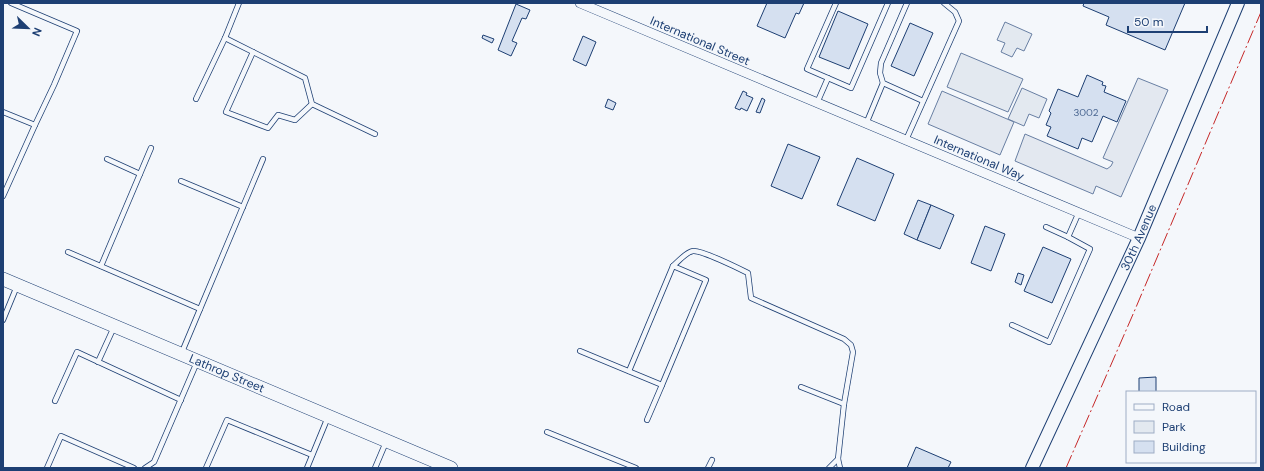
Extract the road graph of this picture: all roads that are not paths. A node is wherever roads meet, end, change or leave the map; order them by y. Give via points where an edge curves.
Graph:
1 (11, 3) edge
2 (239, 3) edge
3 (580, 3) edge
4 (836, 3) edge
5 (888, 3) edge
6 (907, 3) edge
7 (944, 3) edge
8 (1238, 3) edge
9 (225, 38) junction
10 (253, 52) junction
11 (828, 78) junction
12 (883, 84) junction
13 (196, 99) dead end
14 (923, 101) junction
15 (814, 102) junction
16 (312, 104) junction
17 (3, 112) edge
18 (866, 124) junction
19 (35, 126) junction
20 (375, 134) dead end
21 (906, 140) junction
22 (151, 148) dead end
23 (108, 159) dead end
24 (263, 159) dead end
25 (140, 174) junction
26 (181, 181) dead end
27 (3, 196) edge
28 (243, 207) junction
29 (1079, 212) junction
30 (1046, 227) dead end
31 (1068, 237) junction
32 (1139, 238) junction
33 (68, 252) dead end
34 (100, 266) junction
35 (673, 266) junction
36 (3, 279) edge
37 (17, 285) junction
38 (200, 309) junction
39 (3, 320) edge
40 (115, 326) junction
41 (1012, 326) dead end
42 (580, 351) dead end
43 (181, 354) junction
44 (198, 361) junction
45 (98, 362) junction
46 (629, 371) junction
47 (662, 384) junction
48 (801, 387) dead end
49 (181, 400) junction
50 (54, 401) dead end
51 (844, 404) junction
52 (329, 416) junction
53 (647, 420) dead end
54 (547, 432) dead end
55 (387, 441) junction
56 (312, 455) junction
57 (838, 459) junction
58 (712, 460) dead end
59 (47, 468) edge
60 (134, 468) edge
61 (145, 468) edge
62 (206, 468) edge
63 (307, 468) edge
64 (375, 468) edge
65 (451, 468) edge
66 (636, 468) edge
67 (708, 468) edge
68 (829, 468) edge
69 (840, 468) edge
70 (1032, 468) edge

1 - 19 lane via 77,31
2 - 9 lane
3 - 15 street, International Street
4 - 11 lane via 807,69
5 - 11 lane via 851,88
6 - 12 lane via 881,63
7 - 14 lane via 955,12 958,22
8 - 32 street, 30th Avenue
9 - 10 lane
9 - 13 lane
10 - 16 lane via 305,78
10 - 16 lane via 226,112 268,128 278,115 295,120
11 - 15 lane
12 - 14 lane
12 - 18 lane
14 - 21 lane
15 - 18 street, International Way
16 - 20 lane
17 - 19 lane
18 - 21 street, International Way
19 - 27 lane
21 - 29 street, International Way
22 - 25 lane
23 - 25 lane
24 - 28 lane
25 - 34 lane
26 - 28 lane
28 - 38 lane
29 - 31 lane
29 - 32 street, International Way
30 - 31 lane
31 - 41 lane via 1090,249 1049,342
32 - 70 street, 30th Avenue
33 - 34 lane
34 - 38 lane
35 - 46 lane
35 - 47 lane via 706,280
35 - 51 lane via 690,252 698,251 748,273 751,298 844,339 851,345 853,352
36 - 37 main road, Lathrop Street
37 - 39 lane
37 - 40 main road, Lathrop Street
38 - 43 lane
40 - 43 main road, Lathrop Street
40 - 45 lane
42 - 46 lane
43 - 44 main road, Lathrop Street
44 - 49 lane
44 - 52 main road, Lathrop Street
45 - 49 lane
45 - 50 lane via 77,352
46 - 47 lane
47 - 53 lane
48 - 51 lane
49 - 61 lane via 154,462
51 - 57 lane
52 - 55 main road, Lathrop Street
52 - 56 lane
54 - 66 lane
55 - 64 lane
55 - 65 main road, Lathrop Street
56 - 62 lane via 227,420
56 - 63 lane
57 - 68 lane
57 - 69 lane
58 - 67 lane
59 - 60 lane via 61,436

